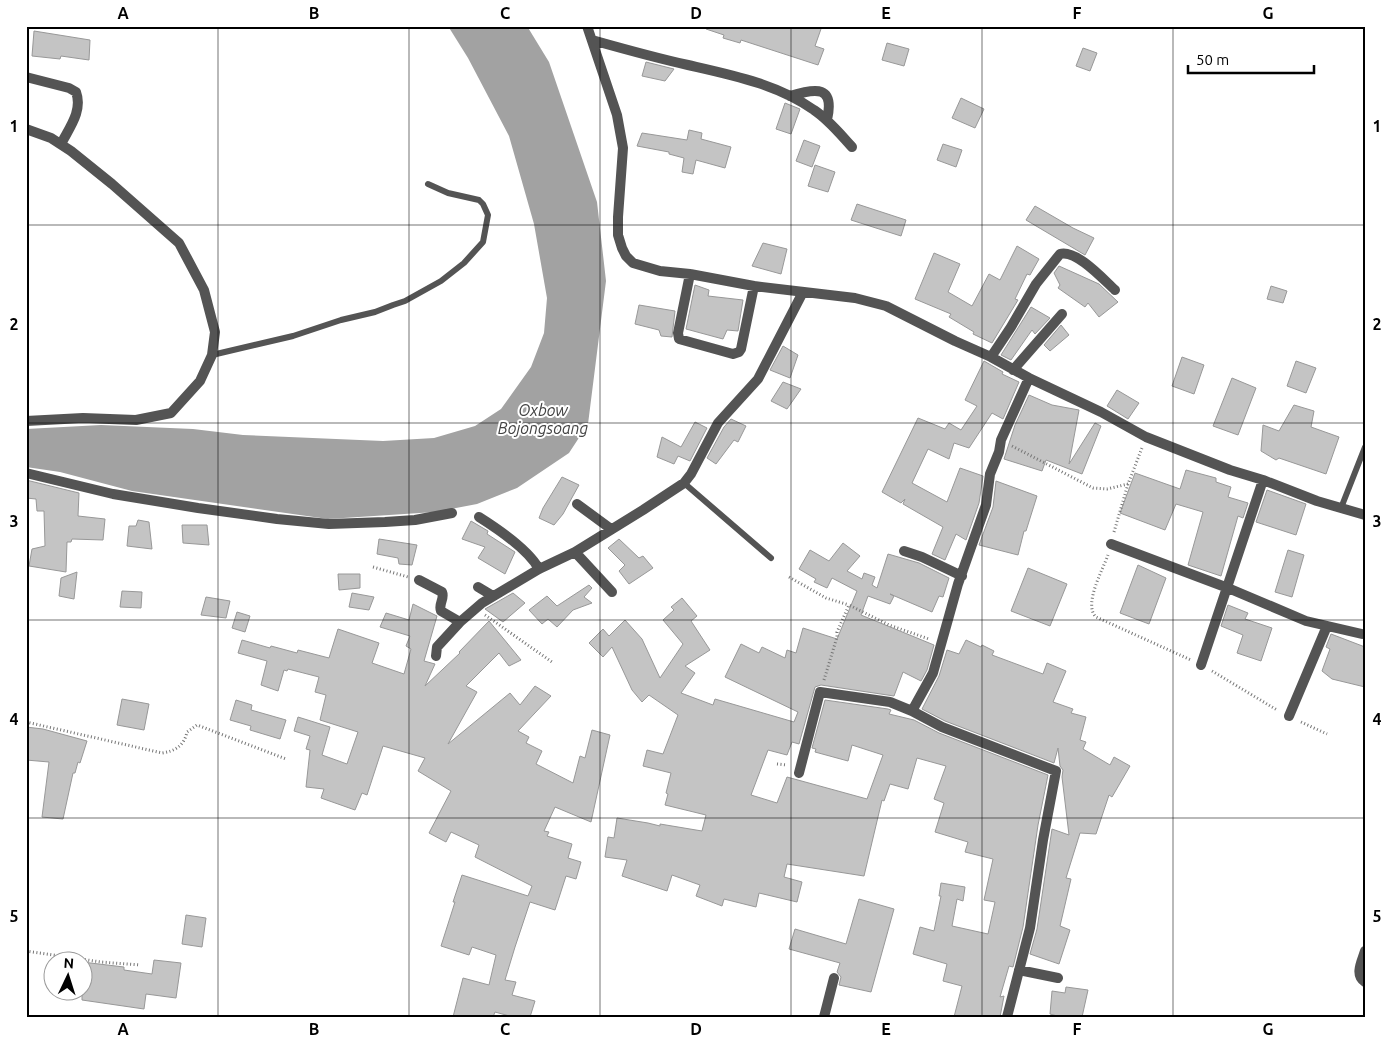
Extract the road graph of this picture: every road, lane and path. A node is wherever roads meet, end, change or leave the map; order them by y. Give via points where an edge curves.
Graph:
1 (586, 26) edge
2 (592, 40) junction
3 (26, 77) edge
4 (790, 96) junction
5 (827, 120) junction
6 (26, 129) edge
7 (61, 144) junction
8 (852, 147) dead end
9 (428, 184) dead end
10 (690, 274) junction
11 (754, 286) junction
12 (1115, 290) dead end
13 (803, 292) junction
14 (1062, 314) dead end
15 (212, 355) junction
16 (991, 357) junction
17 (1013, 370) junction
18 (1029, 378) junction
19 (26, 421) edge
20 (1146, 437) junction
21 (1001, 440) junction
22 (1365, 447) edge
23 (26, 473) edge
24 (1263, 480) junction
25 (684, 482) junction
26 (1128, 484) junction
27 (577, 504) dead end
28 (1342, 508) junction
29 (452, 513) dead end
30 (1365, 515) edge
31 (479, 517) dead end
32 (611, 529) junction
33 (1111, 544) junction
34 (904, 550) dead end
35 (575, 552) junction
36 (771, 558) dead end
37 (373, 567) dead end
38 (540, 569) junction
39 (962, 576) junction
40 (789, 577) dead end
41 (419, 580) joint
42 (478, 587) dead end
43 (1228, 588) junction
44 (612, 592) dead end
45 (493, 596) junction
46 (849, 605) junction
47 (477, 608) junction
48 (460, 622) junction
49 (1327, 626) junction
50 (1362, 634) dead end
51 (941, 643) junction
52 (436, 656) dead end
53 (552, 662) dead end
54 (1202, 665) junction
55 (820, 692) junction
56 (912, 711) junction
57 (1289, 716) junction
58 (26, 722) edge
59 (1327, 734) dead end
60 (286, 759) dead end
61 (799, 773) dead end
62 (26, 951) edge
63 (1365, 951) edge
64 (140, 965) dead end
65 (1019, 970) junction
66 (834, 978) dead end
67 (1058, 978) dead end
68 (1365, 982) edge
69 (824, 1017) edge
70 (1006, 1017) edge

1 - 2 street
2 - 4 street via 747,78
2 - 10 street via 622,139 618,218 622,248 634,263 660,271
3 - 7 street via 76,92 77,112
4 - 5 street
4 - 5 street via 813,90 826,93
5 - 8 street
6 - 7 street
7 - 15 street via 179,243 204,290 215,332
9 - 15 lane via 448,193 479,200 486,209 488,224 483,242 464,264 441,281 393,306 293,336
10 - 11 street
10 - 11 street via 679,339 733,354 741,349
11 - 13 street
12 - 16 street via 1077,257 1070,253 1060,254 1036,284
13 - 16 street via 856,298 886,306
13 - 25 street via 758,379 718,424
14 - 17 street
15 - 19 street via 200,381 171,413 136,420
16 - 17 street
17 - 18 street
18 - 20 street
18 - 21 street
20 - 24 street
20 - 26 path
21 - 26 path via 1093,488 1107,489
21 - 39 street via 990,474 986,505
22 - 28 lane
23 - 29 street via 113,494 277,520 329,524 385,522
24 - 28 street
24 - 43 street
25 - 32 street
25 - 36 lane
26 - 33 path
27 - 32 street
28 - 30 street
31 - 38 street via 526,552
32 - 35 street
33 - 43 street
33 - 54 path via 1090,602 1092,614
34 - 39 street
35 - 38 street
35 - 44 street
37 - 41 path
38 - 45 street
39 - 51 street
40 - 46 path via 826,598
41 - 48 street via 442,592 441,611
42 - 45 street
43 - 49 street via 1306,621
43 - 54 street
45 - 47 street
46 - 51 path via 889,625
46 - 55 path
47 - 48 street
47 - 53 path
48 - 52 street via 437,647
49 - 50 street
49 - 57 street
51 - 56 street via 933,673
54 - 57 path
55 - 56 street via 890,702
55 - 61 street
56 - 65 street via 942,727 1056,771 1030,928
57 - 59 path
58 - 60 path via 162,753 180,747 187,732 197,725
62 - 64 path
63 - 68 street via 1358,974
65 - 67 street
65 - 70 street
66 - 69 street

